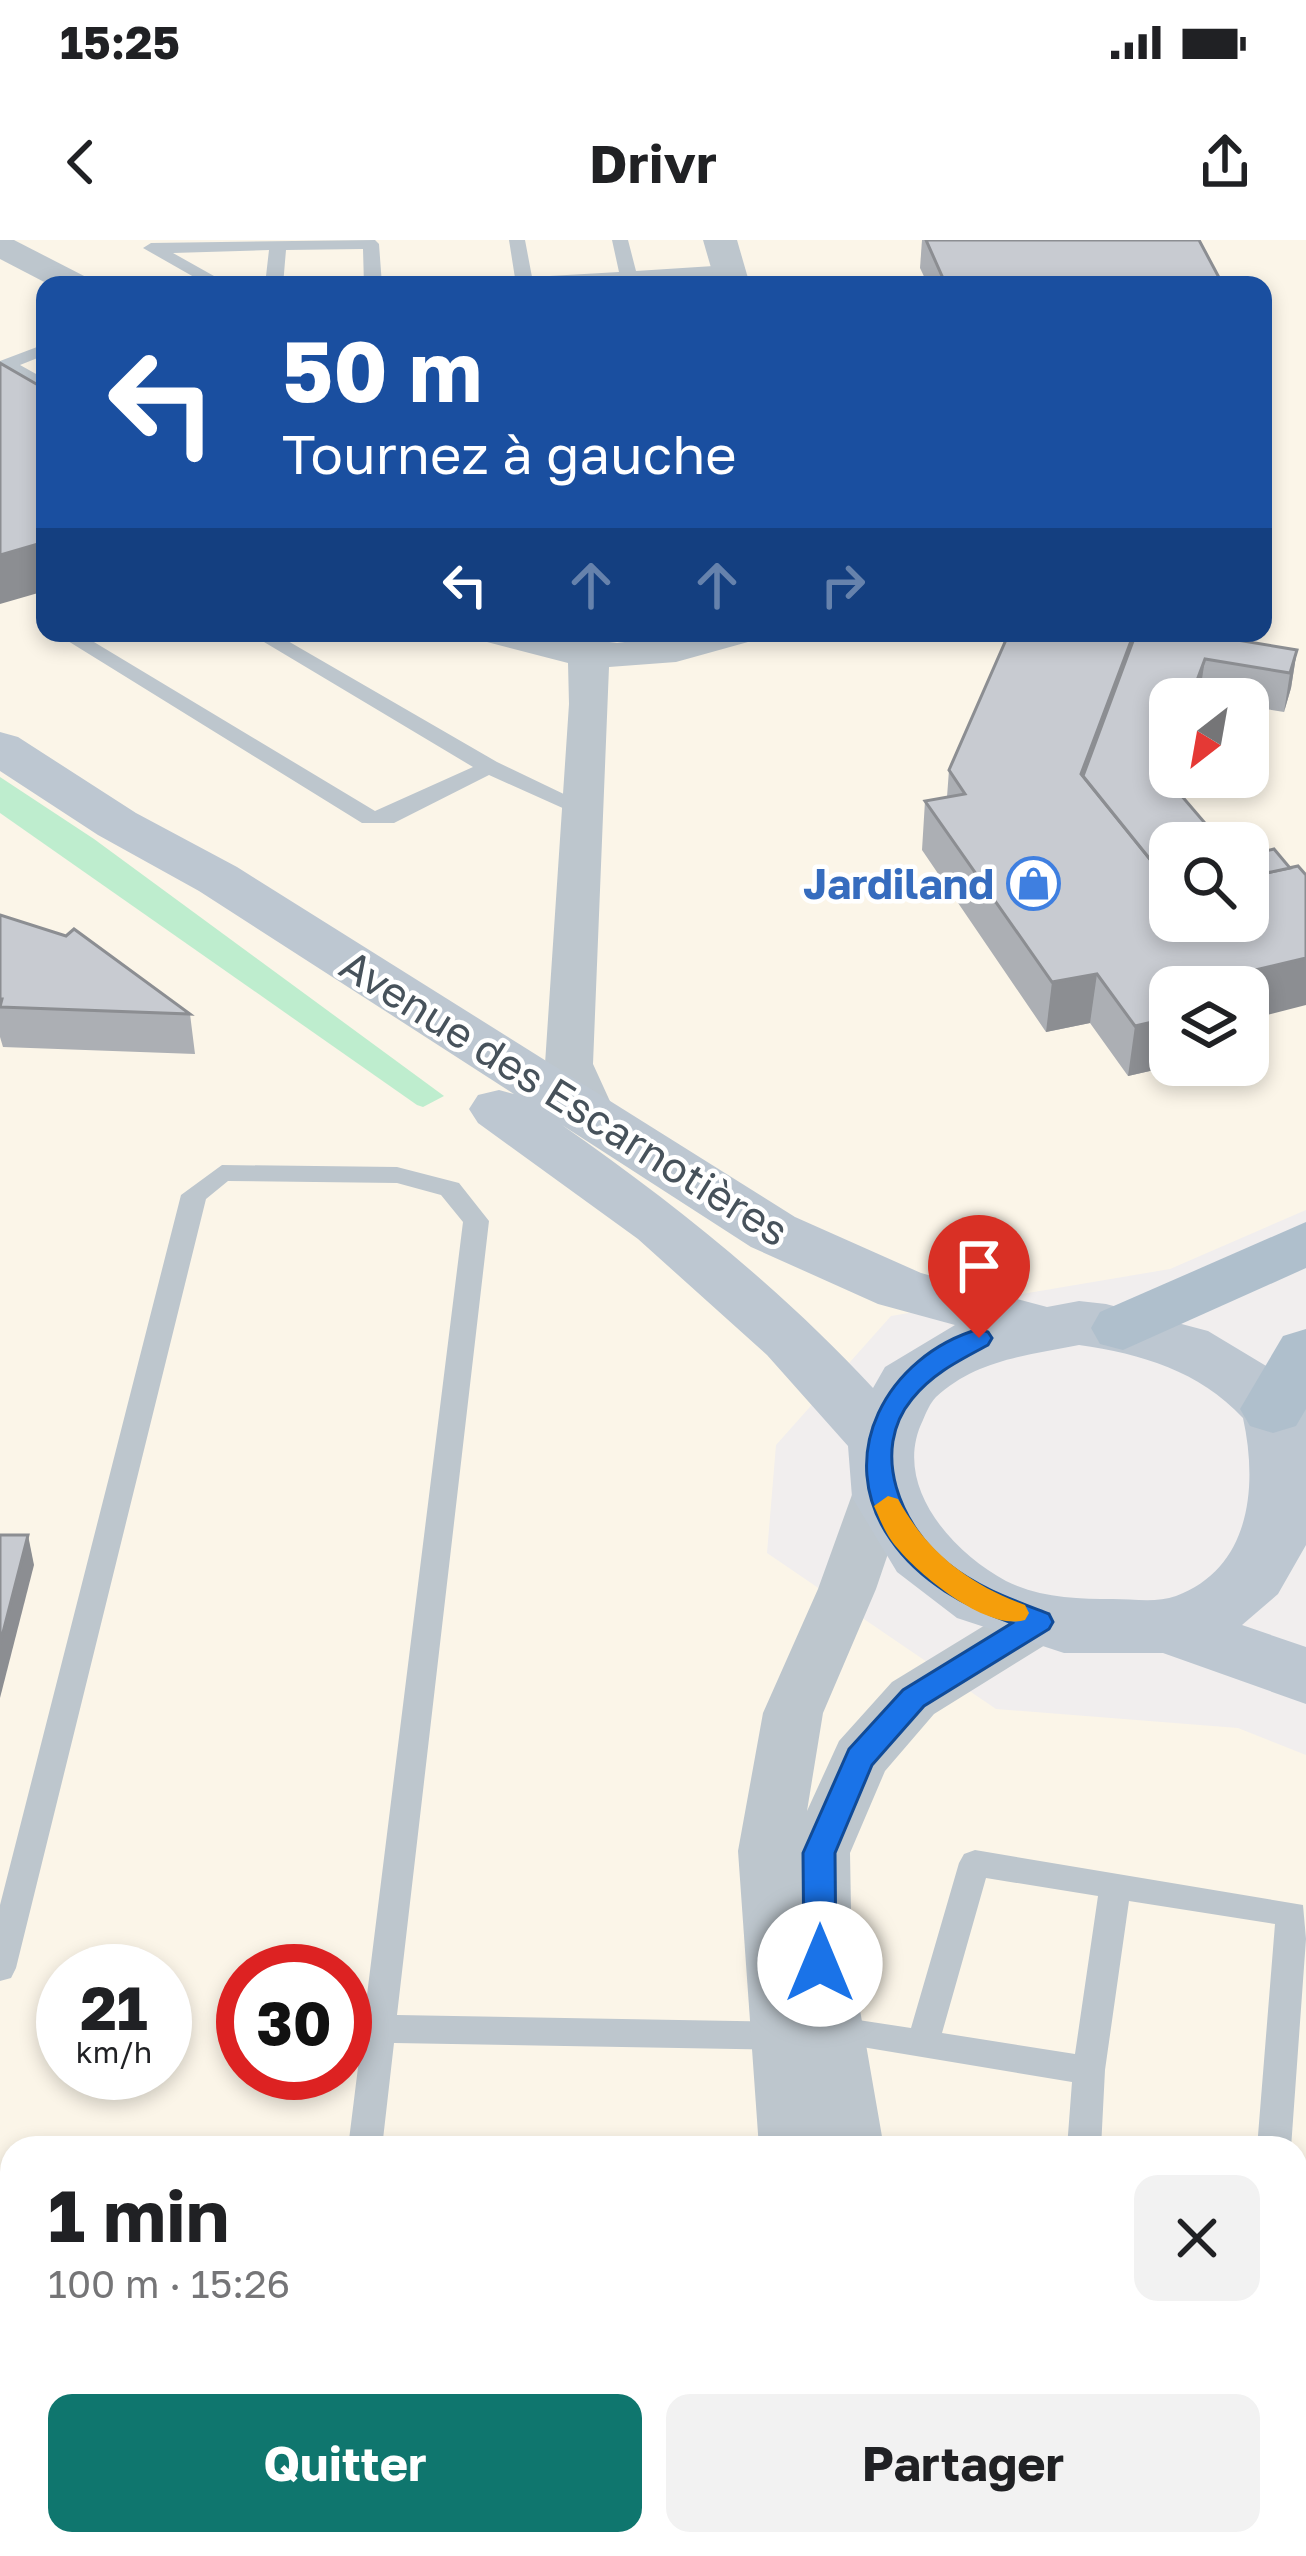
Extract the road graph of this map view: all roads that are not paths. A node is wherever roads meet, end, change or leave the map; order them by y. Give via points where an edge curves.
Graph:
1 (517, 240) edge
2 (620, 240) edge
3 (143, 244) edge
4 (278, 245) junction
5 (0, 246) edge
6 (727, 265) edge
7 (58, 276) edge
8 (204, 276) edge
9 (275, 276) edge
10 (373, 276) edge
11 (524, 276) edge
12 (629, 276) edge
13 (660, 276) edge
14 (36, 353) edge
15 (3, 366) edge
16 (36, 382) edge
17 (80, 642) edge
18 (275, 642) edge
19 (524, 642) edge
20 (701, 642) edge
21 (589, 655) junction
22 (0, 748) edge
23 (490, 767) junction
24 (584, 809) junction
25 (117, 824) junction
26 (595, 1121) junction
27 (1306, 1243) edge
28 (1034, 1325) junction
29 (1123, 1328) junction
30 (1306, 1352) edge
31 (1273, 1409) junction
32 (880, 1465) junction
33 (1305, 1480) edge
34 (1038, 1622) junction
35 (1167, 1626) junction
36 (1306, 1676) edge
37 (1115, 1885) junction
38 (0, 1968) edge
39 (380, 2029) junction
40 (806, 2033) junction
41 (923, 2042) junction
42 (1089, 2070) junction
43 (367, 2136) edge
44 (794, 2136) edge
45 (845, 2136) edge
46 (1085, 2136) edge
47 (1275, 2136) edge

1 - 11 lane
2 - 12 lane
3 - 4 lane
3 - 8 lane
4 - 9 lane
4 - 10 lane via 371,244
5 - 7 street
6 - 13 lane
14 - 15 lane
15 - 16 lane
17 - 23 lane via 370,818 386,818
18 - 23 lane
19 - 21 street
20 - 21 street via 657,654
21 - 24 street
22 - 25 main road, Avenue des Escarnotières
23 - 24 lane
24 - 26 street via 568,1064
25 - 26 main road, Avenue des Escarnotières via 218,879
25 - 32 main road, Avenue des Escarnotières via 218,914 660,1224 790,1339
26 - 28 main road, Avenue des Escarnotières via 773,1232 901,1289
27 - 29 main road
28 - 29 main road
28 - 32 main road via 979,1338 932,1362 898,1396
29 - 31 main road via 1208,1357
30 - 31 main road
31 - 33 main road via 1295,1443
32 - 34 main road via 901,1533 936,1570
32 - 40 street via 848,1589 794,1713 770,1851
33 - 35 main road via 1300,1527 1273,1571 1227,1605
34 - 35 main road via 1103,1631
34 - 40 street via 913,1698 860,1758 819,1853 820,1964
35 - 36 main road
37 - 41 lane via 975,1863
37 - 42 lane
37 - 47 lane via 1292,1914
38 - 39 lane via 194,1195 222,1173 397,1175 450,1189 476,1221
39 - 40 lane
39 - 43 lane
40 - 41 lane
40 - 44 street
40 - 45 street
41 - 42 lane
42 - 46 lane

